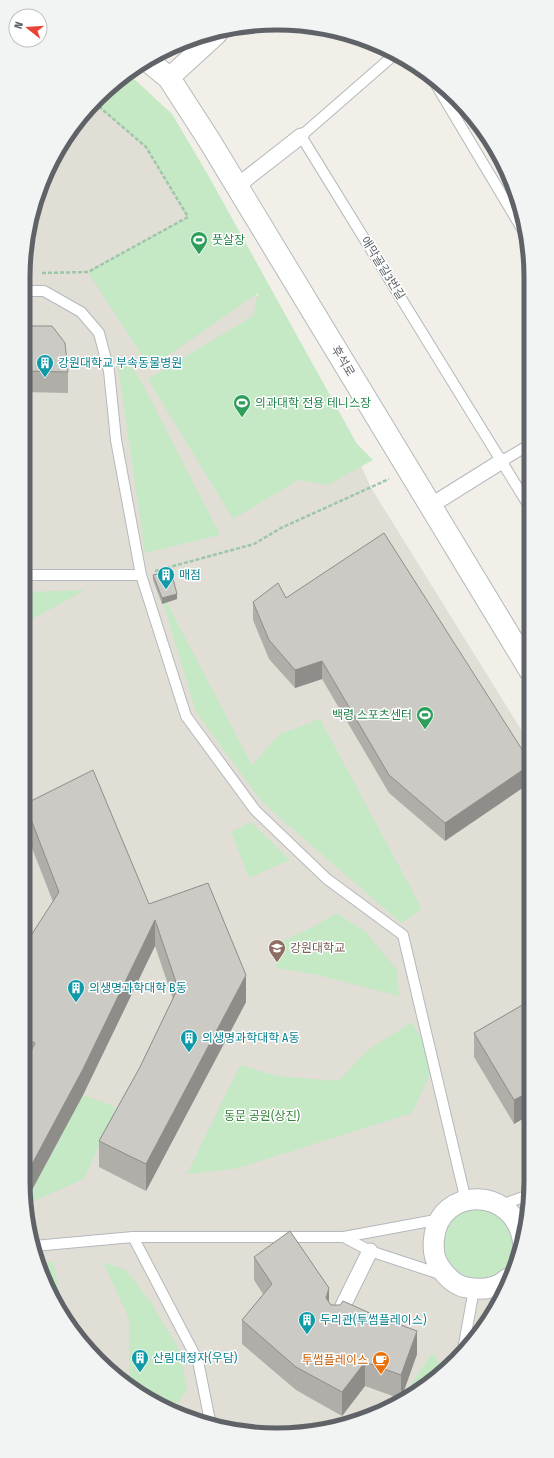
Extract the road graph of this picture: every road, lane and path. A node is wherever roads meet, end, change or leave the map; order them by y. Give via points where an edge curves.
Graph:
1 (212, 38) edge
2 (391, 58) edge
3 (152, 64) edge
4 (169, 78) junction
5 (440, 91) edge
6 (98, 106) edge
7 (301, 136) junction
8 (237, 186) junction
9 (518, 221) edge
10 (38, 274) dead end
11 (30, 290) edge
12 (524, 448) edge
13 (502, 461) junction
14 (378, 485) dead end
15 (524, 498) edge
16 (430, 506) junction
17 (30, 575) edge
18 (141, 575) junction
19 (524, 660) edge
20 (523, 1197) edge
21 (466, 1201) junction
22 (501, 1205) junction
23 (441, 1219) junction
24 (519, 1227) edge
25 (133, 1237) junction
26 (344, 1237) junction
27 (38, 1246) edge
28 (370, 1250) junction
29 (446, 1276) junction
30 (503, 1281) edge
31 (474, 1289) junction
32 (335, 1321) edge
33 (464, 1342) edge
34 (210, 1419) edge

1 - 4 street
2 - 7 lane
3 - 4 street, 후석로
4 - 8 street, 후석로
5 - 9 lane
6 - 10 path via 146,147 188,217 88,272
7 - 8 street
7 - 13 lane, 애막골길3번길
8 - 16 street, 후석로
11 - 18 lane via 44,291 81,312 98,333 109,371 116,440
12 - 13 lane
13 - 15 lane, 애막골길3번길
13 - 16 street
14 - 18 path via 281,528 254,544
16 - 19 street, 후석로
17 - 18 lane
18 - 21 lane via 186,716 255,810 328,879 403,936
20 - 22 lane
21 - 22 street via 484,1199
21 - 23 street via 452,1207
22 - 24 street via 510,1212
23 - 26 lane
23 - 29 street via 434,1233 433,1249 437,1264
25 - 26 lane
25 - 27 lane
25 - 34 lane via 198,1361
26 - 28 lane
28 - 29 lane
28 - 32 street
29 - 31 street via 459,1285
30 - 31 street via 490,1288
31 - 33 lane

